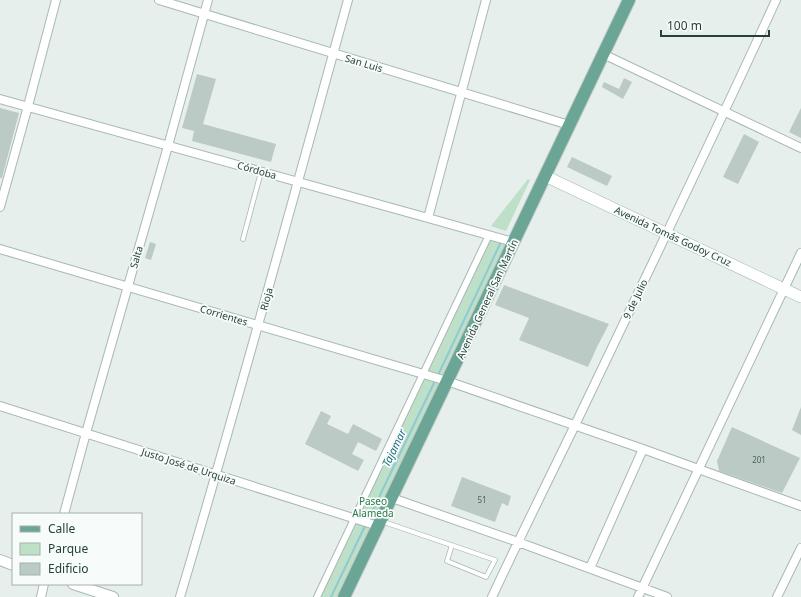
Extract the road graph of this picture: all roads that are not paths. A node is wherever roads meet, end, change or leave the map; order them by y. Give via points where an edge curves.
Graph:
1 (56, 0) edge
2 (159, 0) edge
3 (208, 0) edge
4 (348, 0) edge
5 (486, 0) edge
6 (629, 0) edge
7 (776, 0) edge
8 (204, 14) junction
9 (333, 53) junction
10 (603, 54) junction
11 (461, 92) junction
12 (0, 99) edge
13 (28, 106) junction
14 (725, 112) junction
15 (569, 125) junction
16 (168, 146) junction
17 (801, 148) edge
18 (261, 171) junction
19 (545, 176) junction
20 (298, 182) junction
21 (0, 206) edge
22 (428, 218) junction
23 (667, 233) junction
24 (489, 235) junction
25 (243, 239) dead end
26 (513, 242) junction
27 (0, 249) edge
28 (801, 253) edge
29 (128, 286) junction
30 (784, 289) junction
31 (801, 297) edge
32 (259, 325) junction
33 (423, 374) junction
34 (447, 381) junction
35 (0, 406) edge
36 (575, 425) junction
37 (86, 433) junction
38 (643, 449) junction
39 (698, 469) junction
40 (216, 475) junction
41 (392, 498) junction
42 (801, 506) edge
43 (64, 513) edge
44 (354, 518) junction
45 (380, 523) junction
46 (518, 542) junction
47 (452, 545) junction
48 (801, 548) edge
49 (0, 560) edge
50 (12, 565) edge
51 (590, 568) junction
52 (44, 585) edge
53 (76, 585) edge
54 (642, 588) junction
55 (41, 597) edge
56 (113, 597) edge
57 (180, 597) edge
58 (317, 597) edge
59 (344, 597) edge
60 (492, 597) edge
61 (638, 597) edge
62 (667, 597) edge
63 (777, 597) edge

1 - 13 street
2 - 8 street, San Luis
3 - 8 street, Salta
4 - 9 street, Rioja
5 - 11 street
6 - 10 main road, Avenida General San Martín
7 - 14 street, 9 de Julio
8 - 9 street, San Luis
8 - 16 street, Salta
9 - 11 street, San Luis
9 - 20 street, Rioja
10 - 14 street
10 - 15 main road, Avenida General San Martín
11 - 15 street, San Luis
11 - 22 street
12 - 13 street, Córdoba
13 - 16 street, Córdoba
13 - 21 street
14 - 17 street
14 - 23 street, 9 de Julio
15 - 19 main road, Avenida General San Martín
16 - 18 street, Córdoba
16 - 29 street, Salta
18 - 20 street, Córdoba
18 - 25 lane
19 - 23 main road, Avenida Tomás Godoy Cruz
19 - 26 main road, Avenida General San Martín
20 - 22 street, Córdoba
20 - 32 street, Rioja
22 - 24 street, Córdoba
23 - 30 main road, Avenida Tomás Godoy Cruz
23 - 36 street, 9 de Julio
24 - 26 street, Córdoba
24 - 33 street
26 - 34 main road, Avenida General San Martín
27 - 29 street, Corrientes
28 - 30 street
29 - 32 street, Corrientes
29 - 37 street, Salta
30 - 31 main road, Avenida Tomás Godoy Cruz
30 - 39 street
32 - 33 street, Corrientes
32 - 40 street, Rioja
33 - 34 street, Corrientes
33 - 44 street
34 - 36 street, Corrientes
34 - 41 main road, Avenida General San Martín
35 - 37 street, Justo José de Urquiza
36 - 38 street, Corrientes
36 - 46 street, 9 de Julio
37 - 40 street, Justo José de Urquiza
37 - 43 street, Salta
38 - 39 street, Corrientes
38 - 51 street
39 - 42 street, Corrientes
39 - 54 street
40 - 44 street, Justo José de Urquiza
40 - 57 street, Rioja
41 - 45 main road, Avenida General San Martín
41 - 46 street
44 - 45 street, Justo José de Urquiza
44 - 58 street
45 - 47 lane
45 - 59 main road, Avenida General San Martín
46 - 51 street
46 - 60 street, 9 de Julio
47 - 47 lane via 495,560 486,577 446,561
48 - 63 street
49 - 50 street
51 - 54 street
52 - 55 street
53 - 56 street
54 - 61 street
54 - 62 street

